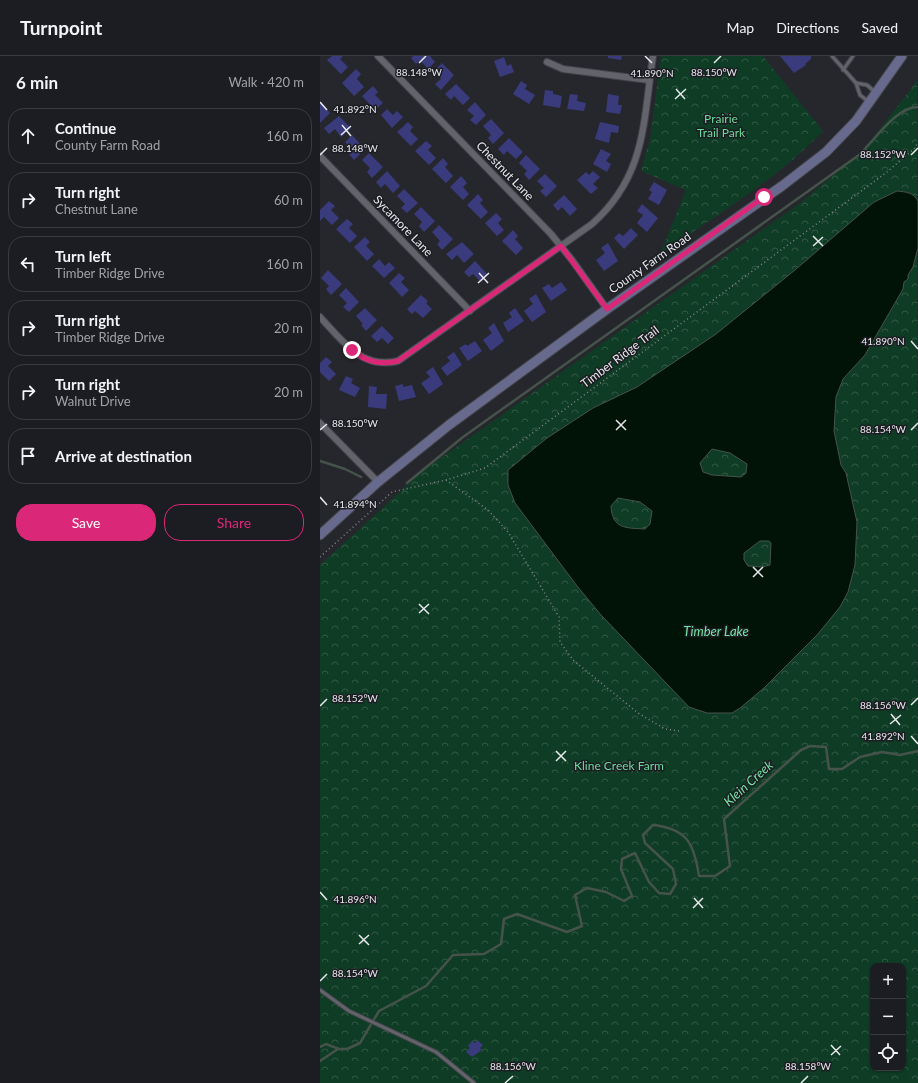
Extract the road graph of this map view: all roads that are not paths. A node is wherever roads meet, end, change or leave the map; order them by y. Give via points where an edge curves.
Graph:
1 (378, 56) edge
2 (653, 56) edge
3 (832, 56) edge
4 (853, 56) edge
5 (902, 56) edge
6 (547, 62) dead end
7 (843, 70) junction
8 (649, 80) junction
9 (856, 83) junction
10 (876, 93) junction
11 (869, 103) junction
12 (320, 156) edge
13 (561, 246) junction
14 (607, 309) junction
15 (470, 311) junction
16 (320, 317) edge
17 (320, 423) edge
18 (378, 482) junction
19 (320, 535) edge
20 (320, 990) edge
21 (474, 1083) edge

1 - 13 street, Chestnut Lane
2 - 8 street
3 - 7 lane
4 - 7 lane
5 - 10 main road, County Farm Road
6 - 8 street via 563,69
7 - 9 lane
8 - 13 street via 638,152 626,184 604,213
9 - 10 lane via 867,85
9 - 11 lane via 860,95
10 - 11 main road, County Farm Road
11 - 14 main road, County Farm Road via 821,156
12 - 15 street, Sycamore Lane
13 - 14 street, Chestnut Lane
13 - 15 street
14 - 18 main road, County Farm Road via 449,425
15 - 16 street via 398,361 388,363 373,362 352,350
17 - 18 street
18 - 19 main road, County Farm Road
20 - 21 lane via 349,1011 436,1052

